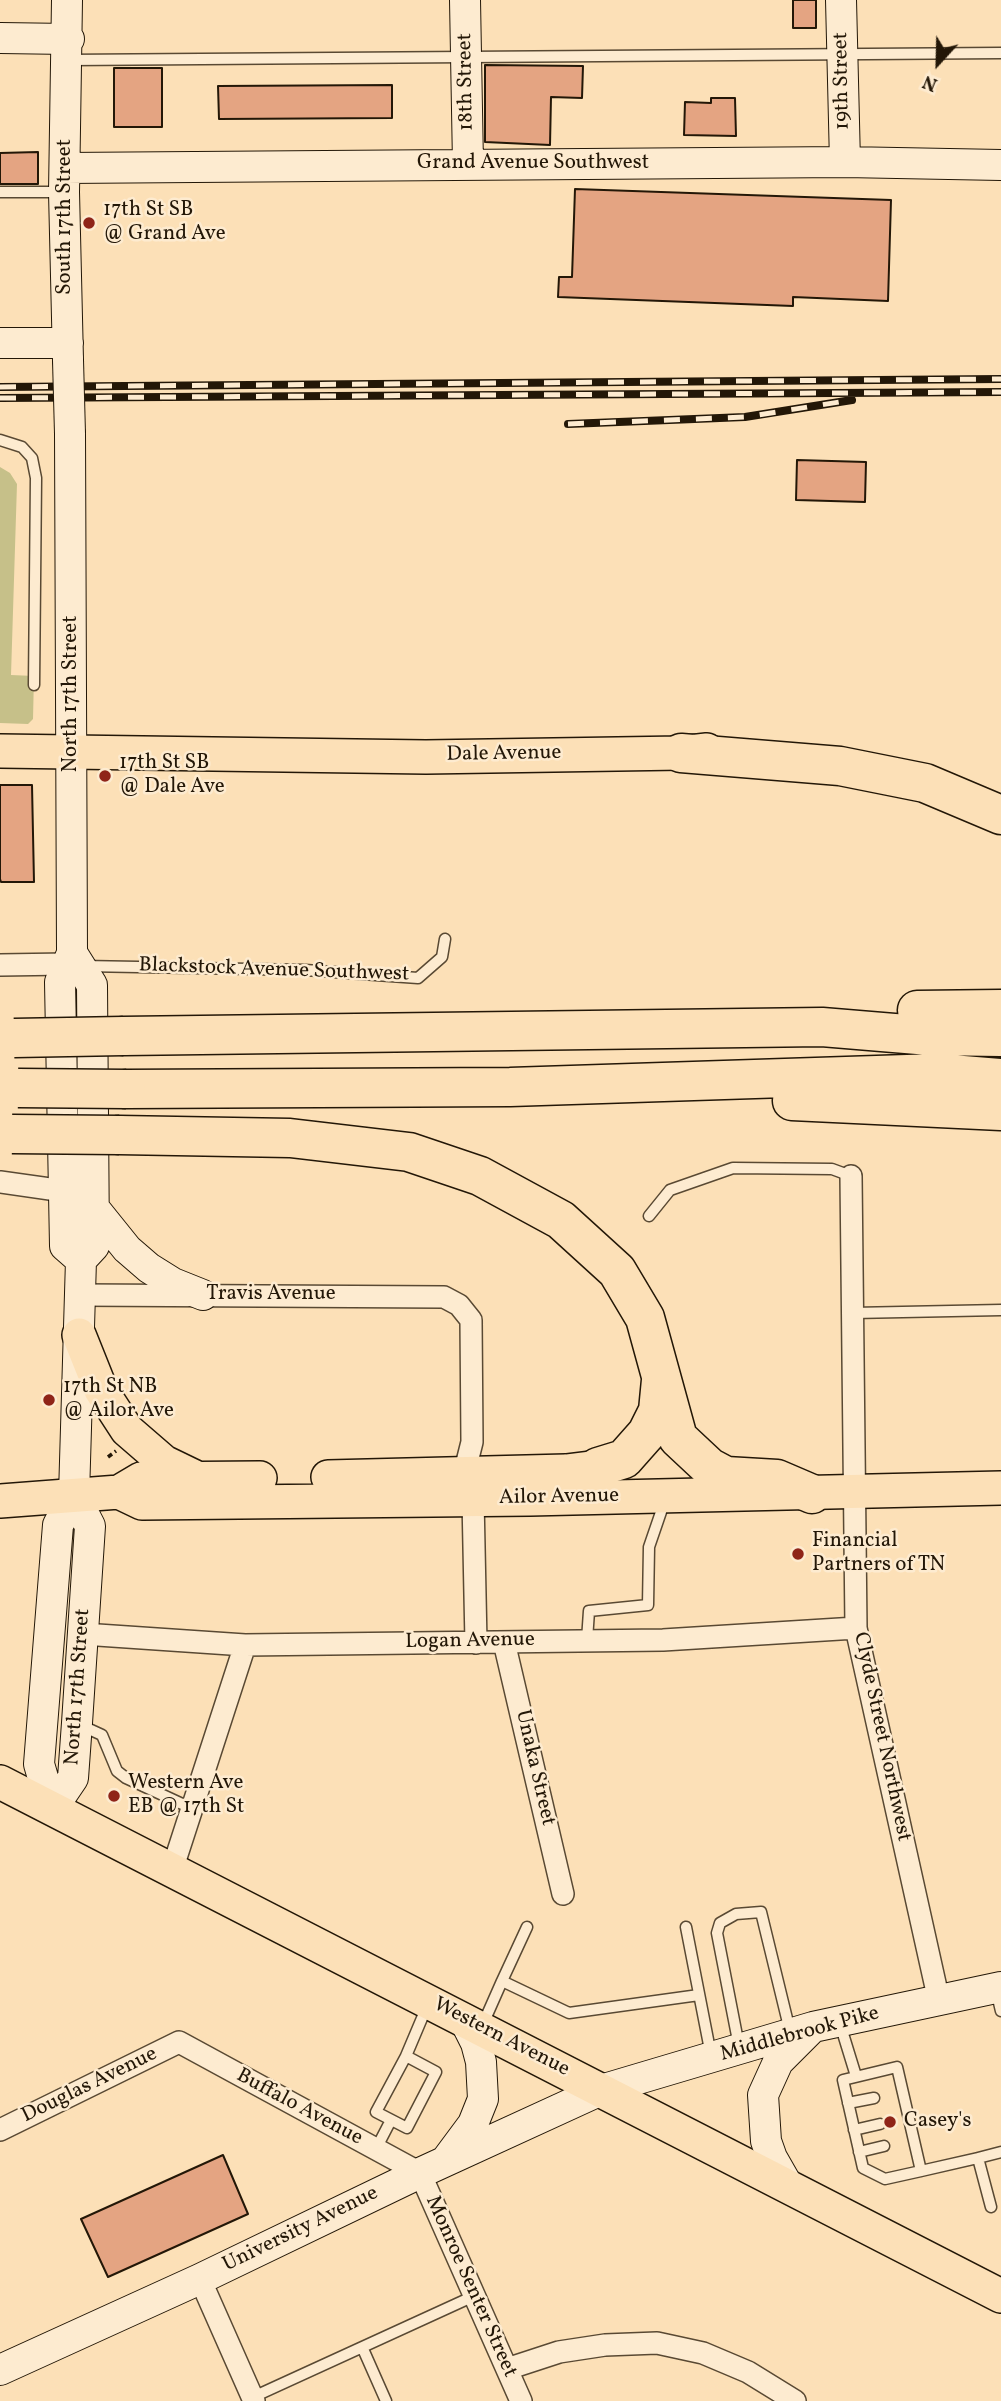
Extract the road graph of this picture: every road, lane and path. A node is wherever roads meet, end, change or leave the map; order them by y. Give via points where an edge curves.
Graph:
1 (67, 0) edge
2 (465, 0) edge
3 (841, 0) edge
4 (0, 38) edge
5 (68, 50) junction
6 (1001, 53) edge
7 (842, 55) junction
8 (466, 60) junction
9 (845, 162) junction
10 (468, 164) junction
11 (1001, 164) edge
12 (64, 180) junction
13 (0, 192) edge
14 (0, 343) edge
15 (68, 351) junction
16 (70, 434) joint
17 (0, 440) edge
18 (34, 685) dead end
19 (0, 751) edge
20 (681, 753) junction
21 (72, 754) junction
22 (1001, 794) edge
23 (1001, 815) edge
24 (445, 939) dead end
25 (73, 961) junction
26 (0, 965) edge
27 (1001, 1009) edge
28 (822, 1027) junction
29 (1001, 1037) edge
30 (7, 1038) edge
31 (1001, 1078) edge
32 (510, 1087) junction
33 (9, 1088) edge
34 (1001, 1111) edge
35 (6, 1134) edge
36 (851, 1177) joint
37 (0, 1182) edge
38 (64, 1191) junction
39 (94, 1208) junction
40 (649, 1216) dead end
41 (81, 1260) junction
42 (80, 1295) junction
43 (203, 1295) junction
44 (1001, 1310) edge
45 (853, 1313) junction
46 (79, 1335) junction
47 (661, 1375) junction
48 (598, 1467) joint
49 (197, 1478) junction
50 (468, 1487) junction
51 (1001, 1488) edge
52 (119, 1492) junction
53 (855, 1492) junction
54 (812, 1494) junction
55 (74, 1495) junction
56 (661, 1497) junction
57 (0, 1501) edge
58 (856, 1628) junction
59 (83, 1634) junction
60 (587, 1640) junction
61 (504, 1642) junction
62 (476, 1643) junction
63 (245, 1645) junction
64 (77, 1723) junction
65 (0, 1782) edge
66 (52, 1809) junction
67 (193, 1809) junction
68 (172, 1870) junction
69 (563, 1894) dead end
70 (527, 1927) dead end
71 (686, 1927) dead end
72 (502, 1981) junction
73 (699, 1994) junction
74 (999, 1995) edge
75 (939, 2001) junction
76 (429, 2002) junction
77 (472, 2024) junction
78 (814, 2027) junction
79 (179, 2042) joint
80 (725, 2053) junction
81 (406, 2056) junction
82 (856, 2076) junction
83 (601, 2090) junction
84 (874, 2098) dead end
85 (848, 2103) junction
86 (391, 2120) junction
87 (880, 2124) dead end
88 (0, 2130) edge
89 (854, 2130) junction
90 (884, 2146) dead end
91 (376, 2149) junction
92 (859, 2152) junction
93 (1001, 2152) edge
94 (978, 2158) junction
95 (432, 2167) junction
96 (921, 2171) junction
97 (788, 2186) junction
98 (991, 2207) dead end
99 (200, 2279) junction
100 (474, 2295) junction
101 (1001, 2296) edge
102 (363, 2349) junction
103 (507, 2369) junction
104 (0, 2370) edge
105 (250, 2400) edge
106 (386, 2401) edge
107 (521, 2401) edge
108 (795, 2401) edge

1 - 5 main road, South 17th Street
2 - 8 main road, 18th Street
3 - 7 main road, 19th Street
4 - 5 main road
5 - 8 lane
5 - 12 main road, South 17th Street
6 - 7 lane
7 - 8 lane
7 - 9 main road, 19th Street
8 - 10 main road, 18th Street
9 - 10 main road, Grand Avenue Southwest
9 - 11 main road, Grand Avenue Southwest
10 - 12 main road, Grand Avenue Southwest
12 - 13 lane
12 - 15 main road, South 17th Street
14 - 15 main road
15 - 16 main road, South 17th Street, bridge
16 - 21 main road, North 17th Street
17 - 18 lane via 22,447 32,458 36,478
19 - 21 main road, Dale Avenue
20 - 21 main road, Dale Avenue via 426,757
20 - 22 main road, Dale Avenue via 738,746 813,750 926,769
20 - 23 highway via 840,766 925,783
21 - 25 main road, North 17th Street
24 - 25 lane, Blackstock Avenue Southwest via 442,957 418,978
25 - 26 street, Blackstock Avenue Southwest
25 - 38 main road, North 17th Street via 60,982
25 - 39 main road, North 17th Street via 92,985
27 - 28 highway via 920,1010
28 - 29 highway
28 - 30 highway, bridge
31 - 32 highway via 939,1073
32 - 33 highway, bridge
32 - 34 highway
35 - 47 highway, bridge via 317,1141 410,1152 480,1176 561,1220 617,1271 645,1318
36 - 40 lane via 832,1169 733,1168 670,1190
36 - 45 street, Clyde Street Northwest
37 - 38 street
38 - 41 main road, North 17th Street via 65,1246
39 - 41 main road, North 17th Street via 94,1246
39 - 43 main road via 149,1268
41 - 42 main road, North 17th Street
42 - 43 street, Travis Avenue
42 - 46 main road, North 17th Street
43 - 50 street, Travis Avenue via 418,1295 444,1297 459,1305 471,1320
44 - 45 lane
45 - 53 street, Clyde Street Northwest
46 - 49 main road via 101,1390 127,1430 164,1462
46 - 55 main road, North 17th Street
47 - 48 highway via 658,1411 647,1433 624,1459
47 - 54 highway via 678,1438 709,1467 726,1476 777,1479
48 - 50 main road, Ailor Avenue
49 - 50 main road, Ailor Avenue
49 - 52 main road, Ailor Avenue via 141,1479
50 - 52 main road, Ailor Avenue via 142,1503
50 - 56 main road, Ailor Avenue
50 - 62 street
51 - 53 main road, Ailor Avenue
52 - 55 main road, Ailor Avenue
53 - 54 main road, Ailor Avenue
53 - 58 street, Clyde Street Northwest
54 - 56 main road, Ailor Avenue
55 - 57 main road, Ailor Avenue
55 - 59 main road, North 17th Street via 90,1526
55 - 66 main road, North 17th Street via 58,1525 39,1763
56 - 60 lane via 661,1512 649,1547 648,1605 589,1612
58 - 60 street, Logan Avenue via 762,1636
58 - 75 street, Clyde Street Northwest
59 - 63 street, Logan Avenue
59 - 64 main road, North 17th Street
60 - 61 street, Logan Avenue
61 - 62 street, Logan Avenue
61 - 69 street, Unaka Street
62 - 63 street, Logan Avenue
63 - 67 street
64 - 66 main road, North 17th Street via 73,1778
64 - 67 lane via 102,1735 117,1771 125,1778
65 - 66 main road, Western Avenue
66 - 68 main road, Western Avenue
67 - 68 street
68 - 76 main road, Western Avenue
70 - 72 lane
71 - 73 lane
72 - 73 lane via 569,2013
72 - 77 lane
73 - 80 lane
74 - 75 main road, Middlebrook Pike
75 - 78 main road, Middlebrook Pike
76 - 77 main road, Western Avenue
76 - 81 lane
77 - 83 main road, Western Avenue
77 - 95 main road via 483,2099 473,2124
78 - 80 main road, Middlebrook Pike
78 - 80 lane via 761,1912 736,1914 720,1923 717,1933
78 - 82 lane
78 - 97 main road via 778,2062 764,2095 766,2141
79 - 88 street, Douglas Avenue
79 - 91 street, Buffalo Avenue
80 - 83 main road, Middlebrook Pike
81 - 86 lane via 376,2112
81 - 86 lane via 436,2072 407,2128
82 - 85 lane via 843,2080
82 - 96 lane via 897,2067 898,2094
83 - 95 main road, University Avenue
83 - 97 main road, Western Avenue
84 - 85 lane
85 - 89 lane
86 - 91 lane
87 - 89 lane
89 - 92 lane
90 - 92 lane
91 - 95 street, Buffalo Avenue
92 - 96 lane via 863,2168 884,2179
93 - 94 lane
94 - 96 lane
94 - 98 lane
95 - 99 main road, University Avenue
95 - 100 street, Monroe Senter Street
97 - 101 main road, Western Avenue
99 - 104 main road, University Avenue
99 - 105 street
100 - 102 lane
100 - 103 street, Monroe Senter Street
102 - 105 lane
102 - 106 lane
103 - 107 street, Monroe Senter Street
103 - 108 street via 559,2352 657,2343 703,2353 748,2372

